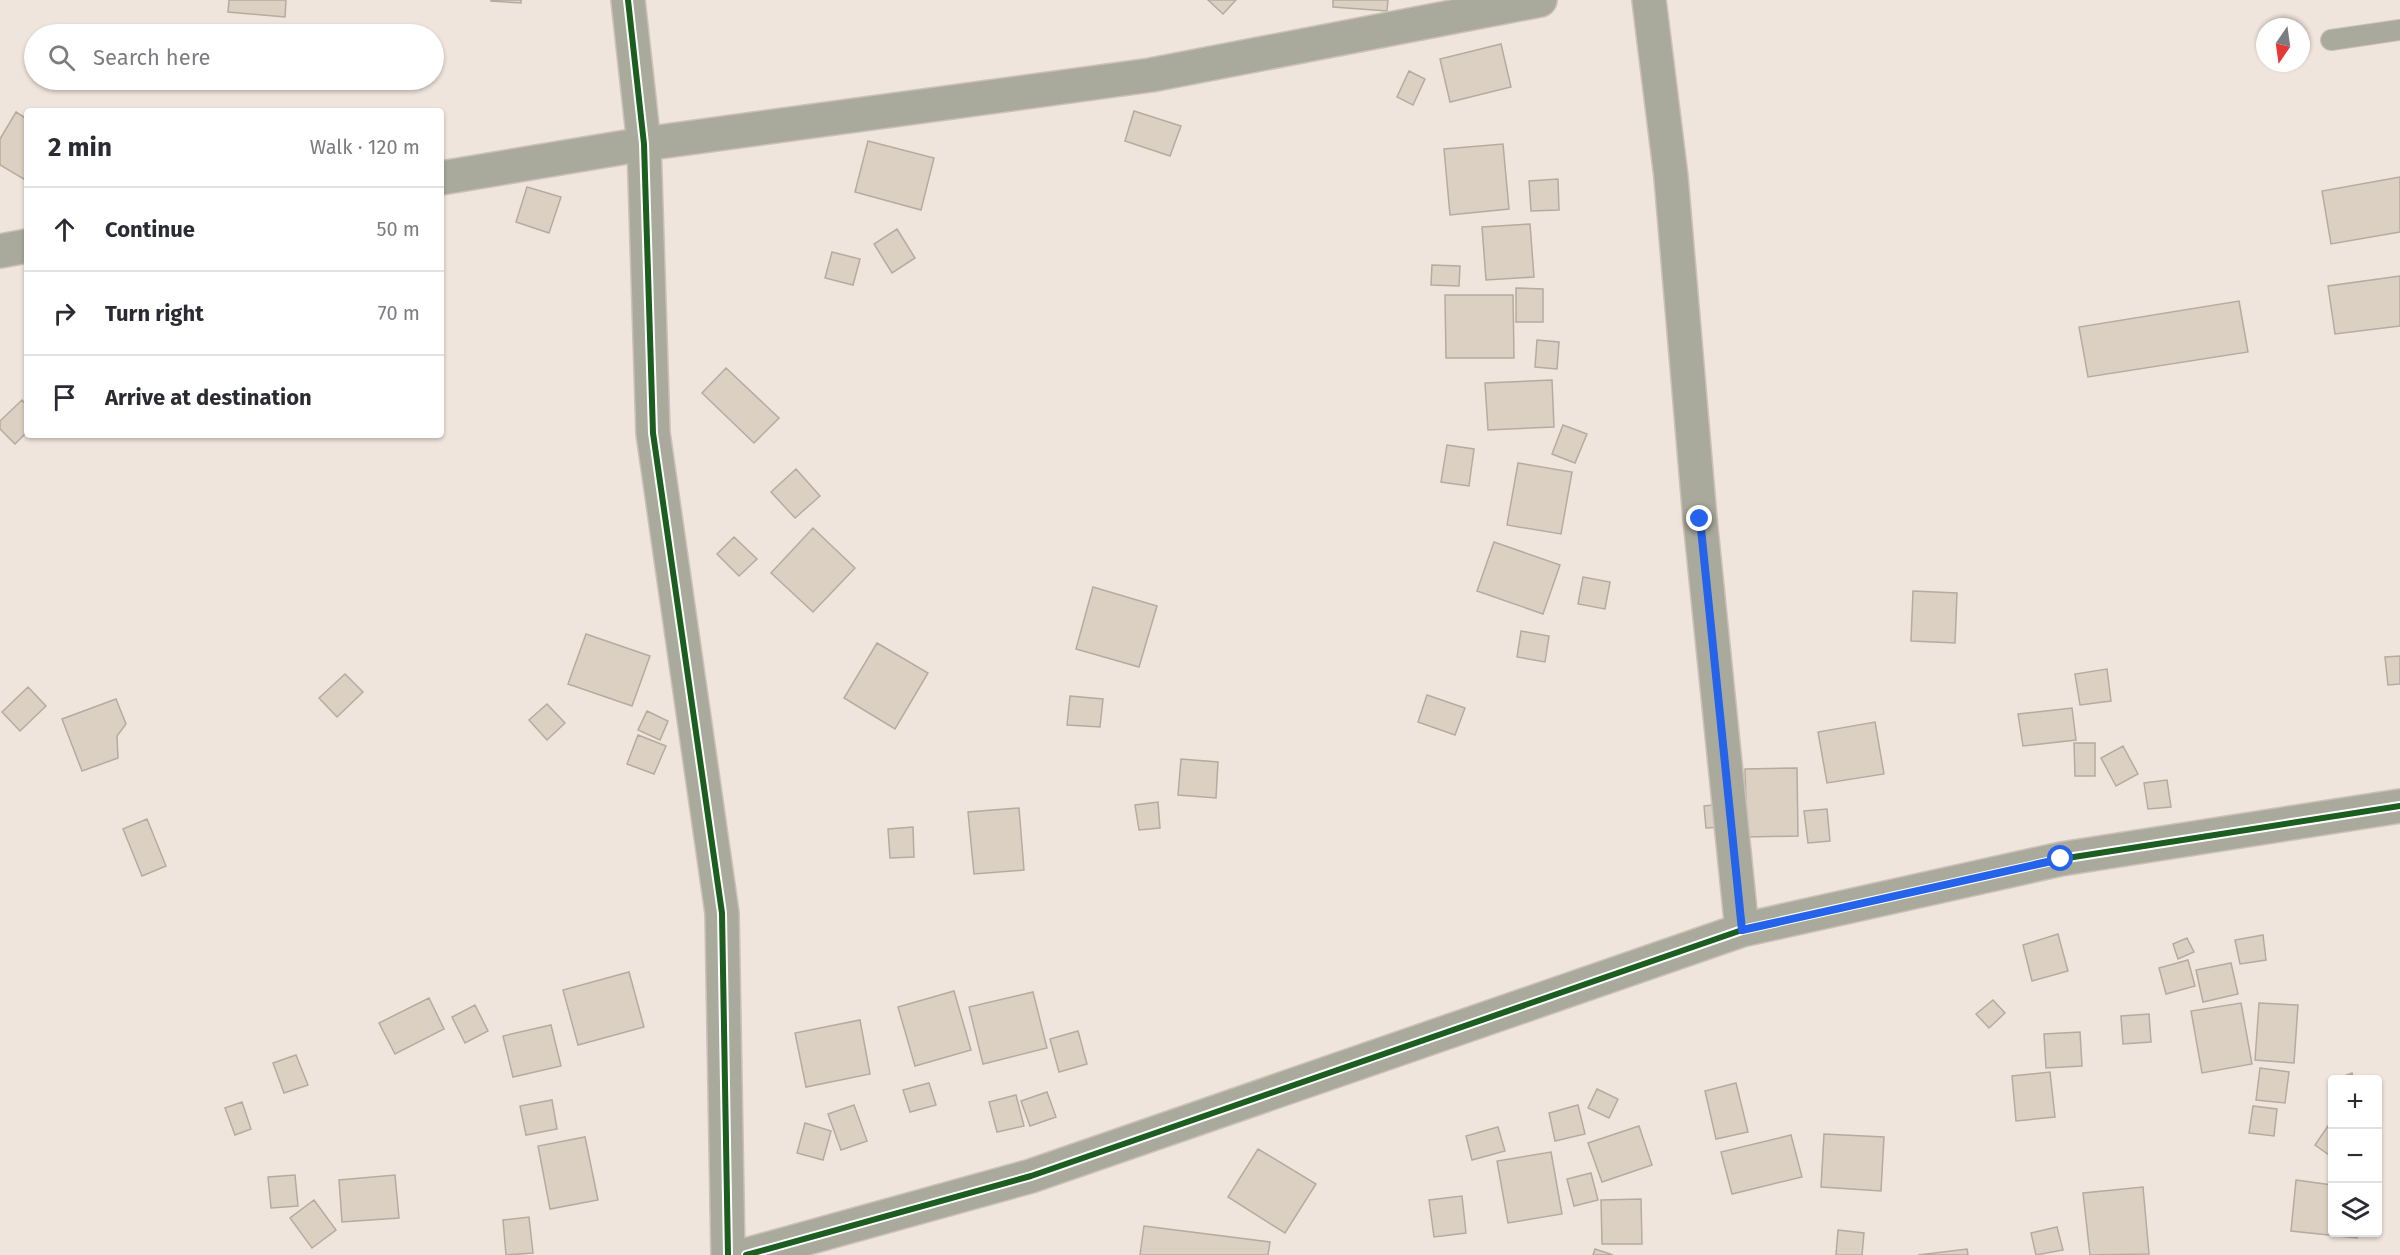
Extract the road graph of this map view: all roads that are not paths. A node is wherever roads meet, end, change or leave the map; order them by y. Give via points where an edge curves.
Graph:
1 (628, 0) edge
2 (1540, 0) edge
3 (1649, 0) edge
4 (2400, 30) edge
5 (2331, 40) dead end
6 (644, 144) junction
7 (444, 177) edge
8 (24, 247) edge
9 (0, 251) edge
10 (2400, 806) edge
11 (1742, 930) junction
12 (728, 1255) edge
13 (746, 1255) edge

1 - 6 street
2 - 6 street via 1151,75
3 - 11 street via 1671,177 1700,519
4 - 5 lane
6 - 7 street
6 - 12 street via 653,433 722,913
8 - 9 street
10 - 11 street via 2061,859
11 - 13 street via 1031,1176

